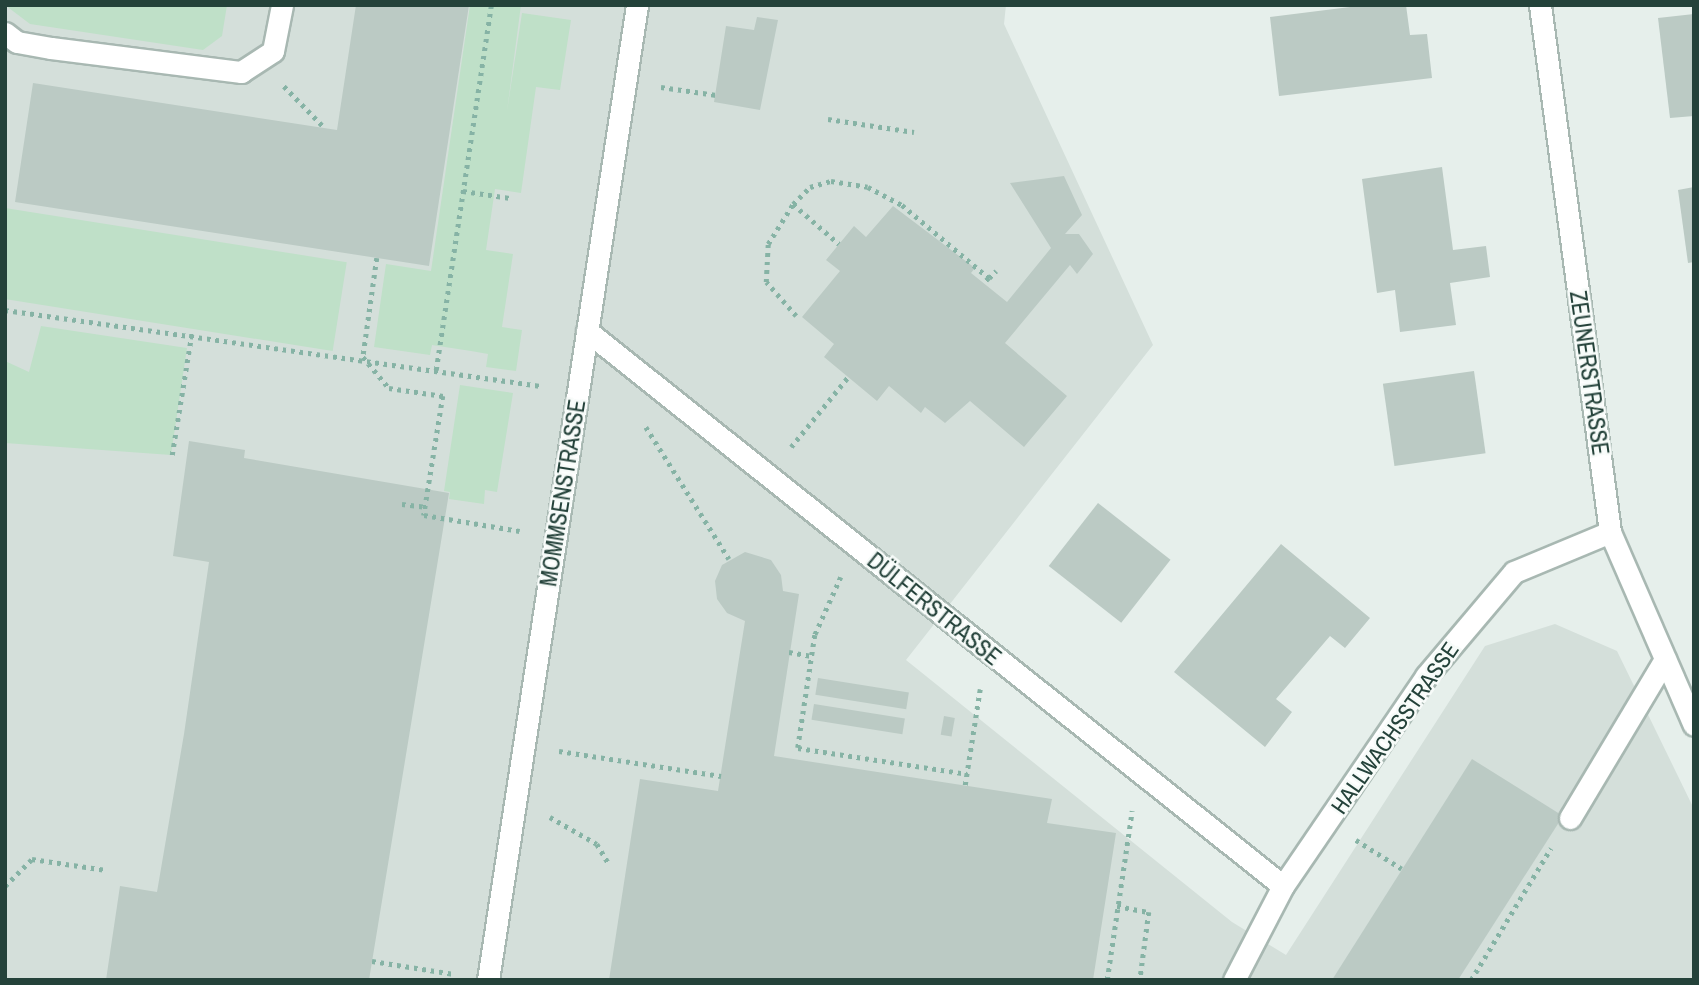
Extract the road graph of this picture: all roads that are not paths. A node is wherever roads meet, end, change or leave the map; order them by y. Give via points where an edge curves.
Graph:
1 (282, 5) edge
2 (637, 5) edge
3 (1540, 5) edge
4 (5, 33) edge
5 (587, 331) junction
6 (1610, 532) junction
7 (1665, 659) junction
8 (1694, 726) edge
9 (1570, 818) road end
10 (1283, 886) junction
11 (488, 980) edge
12 (1234, 980) edge

1 - 4 street via 273,51 241,72 17,42
2 - 5 street, MOMMSENSTRASSE
3 - 6 street, ZEUNERSTRASSE
5 - 10 street, DÜLFERSTRASSE via 1138,775
5 - 11 street, MOMMSENSTRASSE
6 - 7 street, ZEUNERSTRASSE
6 - 10 street, HALLWACHSSTRASSE via 1514,572 1426,676
7 - 8 street, ZEUNERSTRASSE
7 - 9 street
10 - 12 street, HALLWACHSSTRASSE

